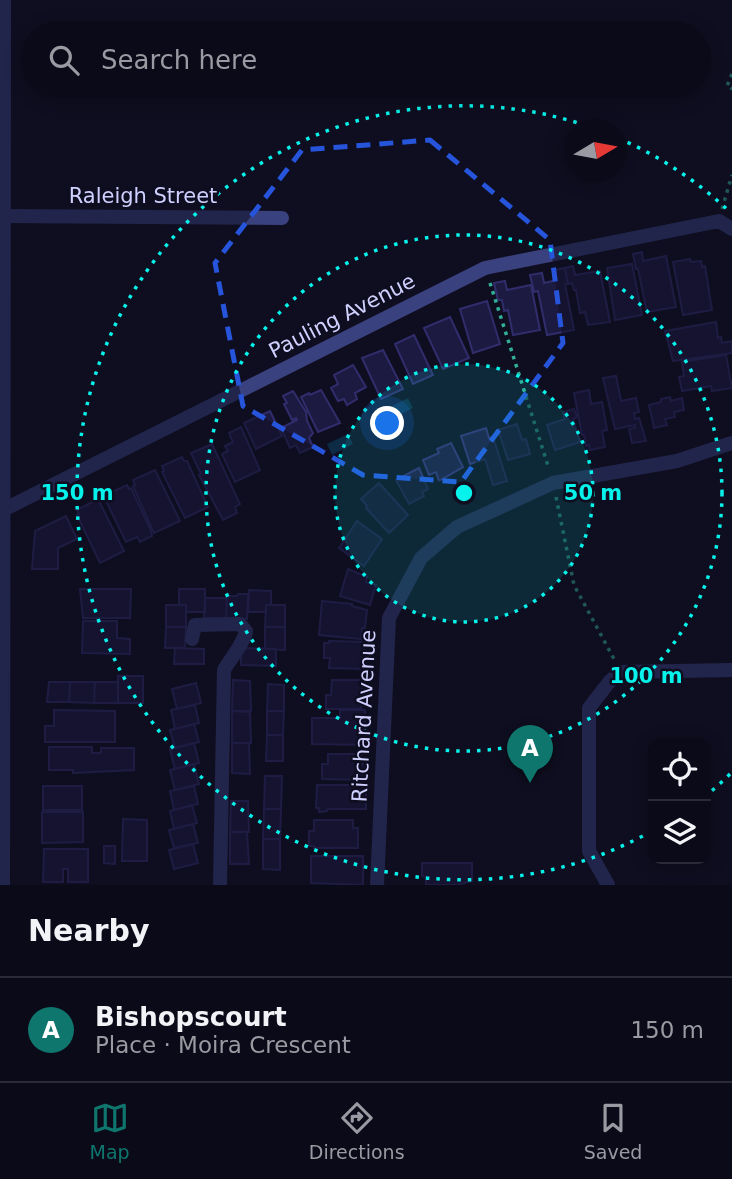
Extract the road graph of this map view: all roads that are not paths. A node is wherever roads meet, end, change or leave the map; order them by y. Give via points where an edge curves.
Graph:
1 (4, 0) edge
2 (4, 216) junction
3 (282, 218) dead end
4 (732, 229) edge
5 (2, 336) edge
6 (732, 443) edge
7 (5, 509) junction
8 (192, 639) dead end
9 (732, 670) edge
10 (3, 885) edge
11 (220, 885) edge
12 (377, 885) edge
13 (608, 885) edge

1 - 2 street
2 - 3 street, Raleigh Street
2 - 5 street
4 - 7 street, Pauling Avenue via 719,221 485,268
5 - 7 street
6 - 12 street, Ritchard Avenue via 677,461 553,483 457,527 421,558 389,618
7 - 10 street
8 - 11 street via 195,625 240,624 246,631 224,670
9 - 13 street via 621,672 589,708 589,851

